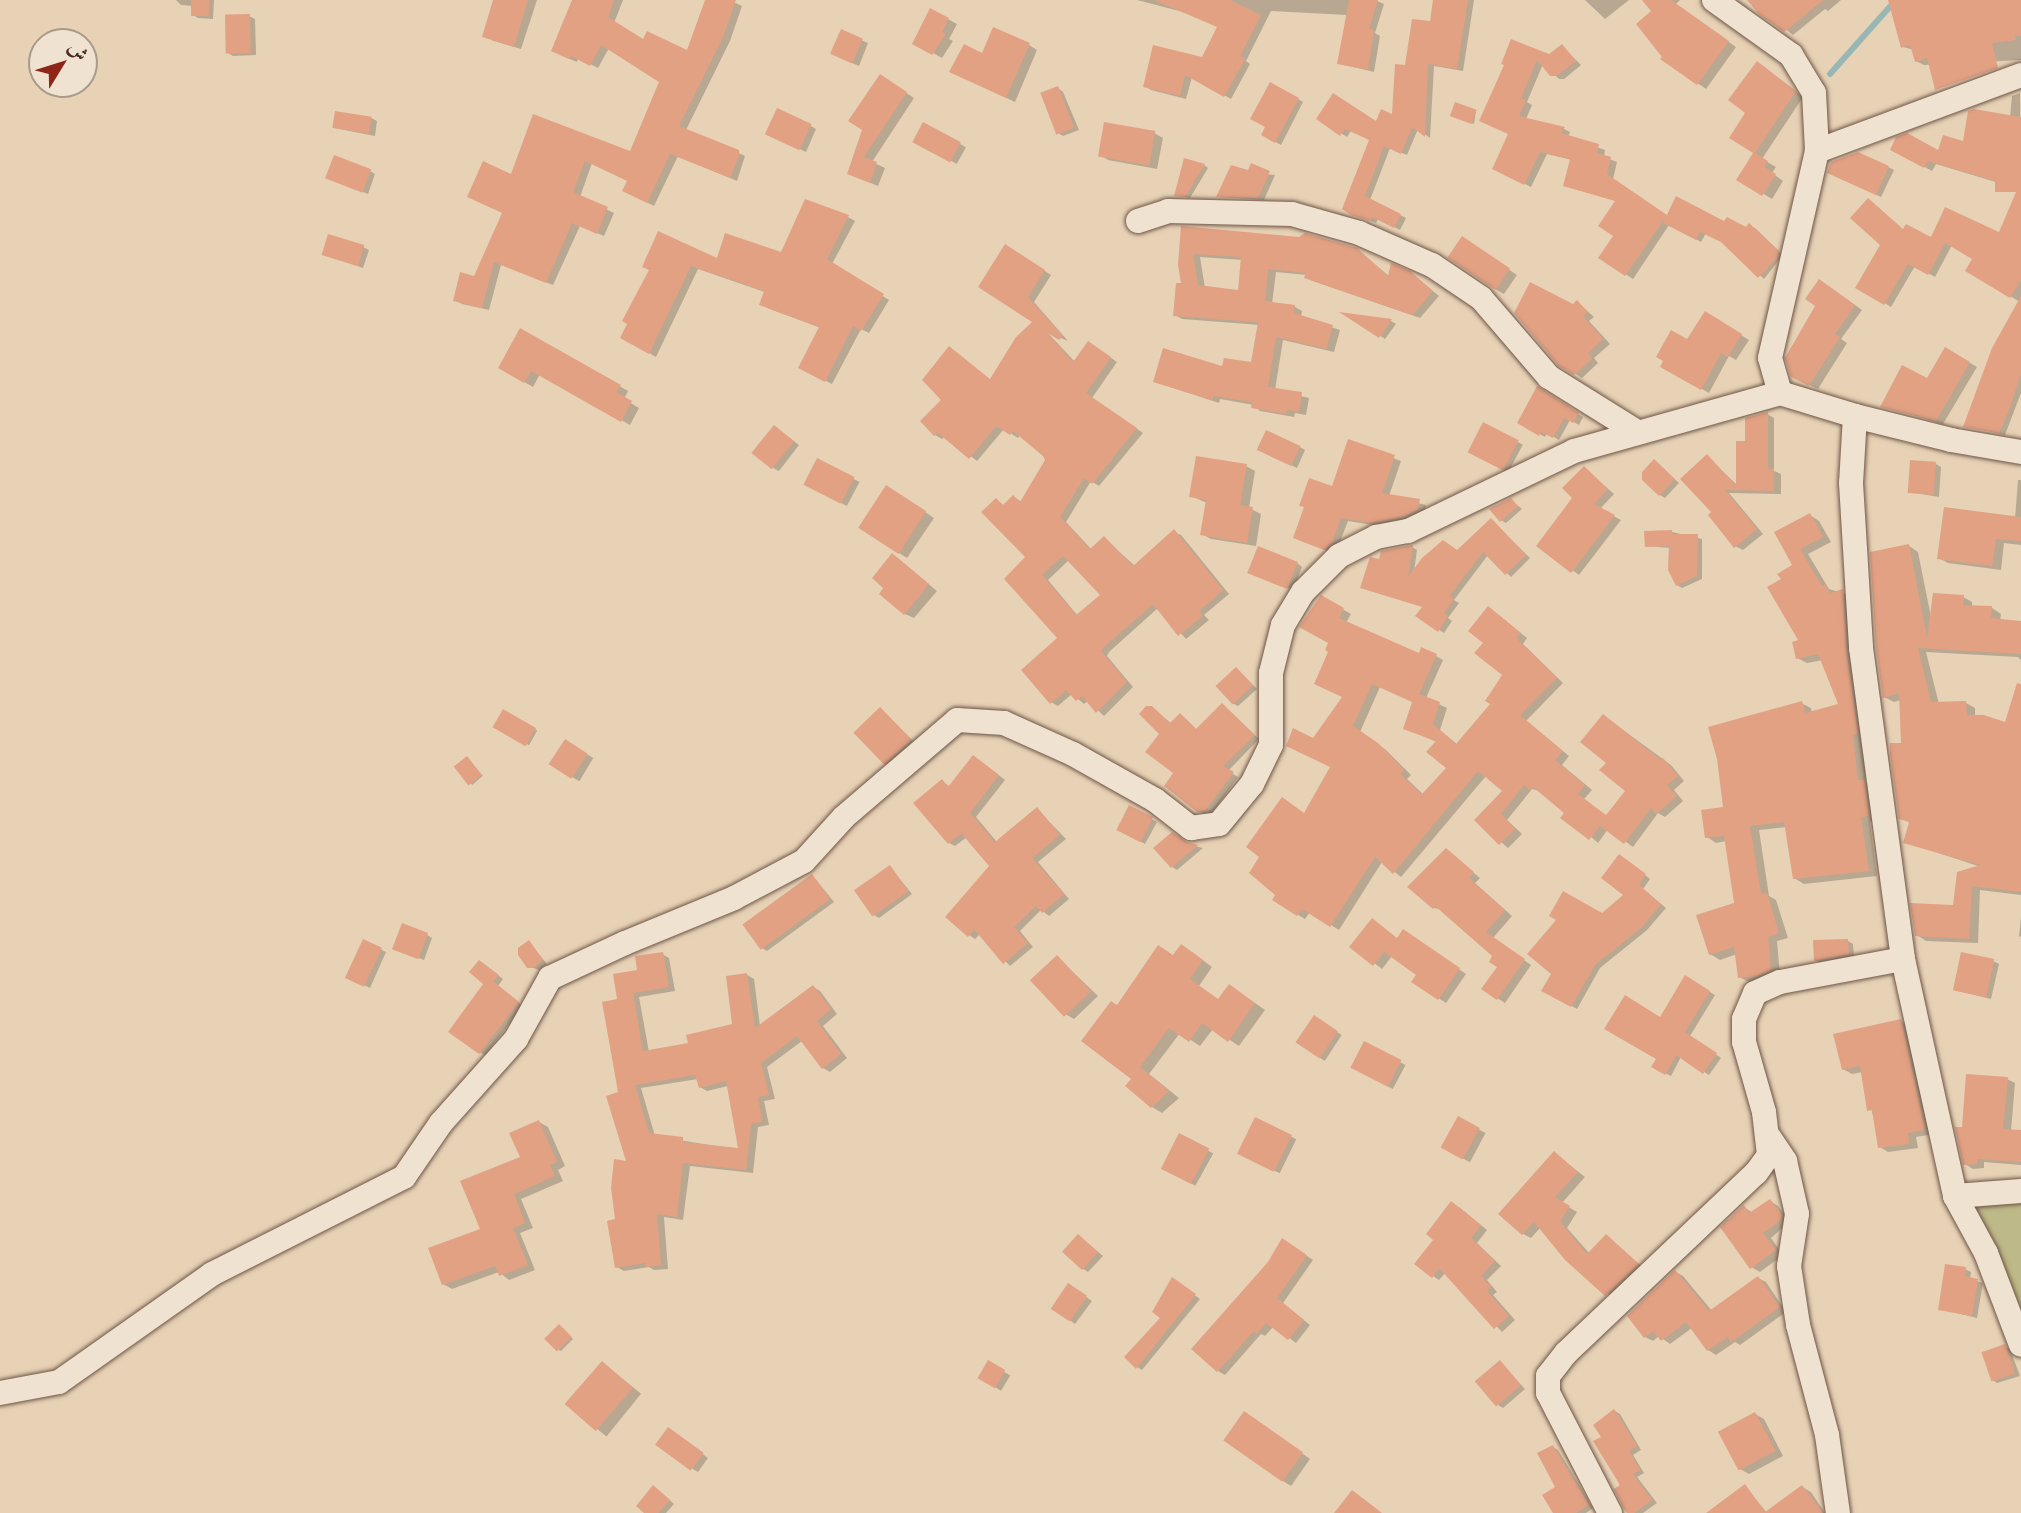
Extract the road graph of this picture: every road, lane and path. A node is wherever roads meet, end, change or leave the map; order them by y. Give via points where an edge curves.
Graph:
1 (1714, 0) edge
2 (2021, 75) edge
3 (1817, 151) junction
4 (1138, 221) dead end
5 (1780, 393) junction
6 (1854, 416) junction
7 (1637, 432) junction
8 (2021, 452) edge
9 (1903, 959) junction
10 (1769, 1137) junction
11 (2021, 1191) edge
12 (1955, 1196) junction
13 (2021, 1345) edge
14 (0, 1393) edge
15 (1610, 1513) edge
16 (1838, 1513) edge

1 - 3 street via 1791,55 1814,93
2 - 3 street
3 - 5 street via 1770,358
4 - 7 street via 1168,211 1292,214 1359,233 1432,265 1481,298 1549,377
5 - 6 street
5 - 7 street
6 - 8 street
6 - 9 street via 1851,483 1861,648
7 - 14 street via 1574,451 1408,531 1376,537 1339,556 1303,592 1283,625 1271,673 1271,745 1252,784 1219,824 1191,828 1155,800 1073,754 1004,723 957,720 844,817 804,861 734,898 550,978 516,1039 441,1123 404,1177 212,1274 59,1382
9 - 10 street via 1780,982 1755,993 1744,1019 1744,1042
9 - 12 street
10 - 15 street via 1769,1155 1756,1173 1566,1353 1548,1376 1548,1393
10 - 16 street via 1786,1161 1797,1214 1789,1266 1797,1325 1827,1435
11 - 12 street
12 - 13 street via 1986,1254

